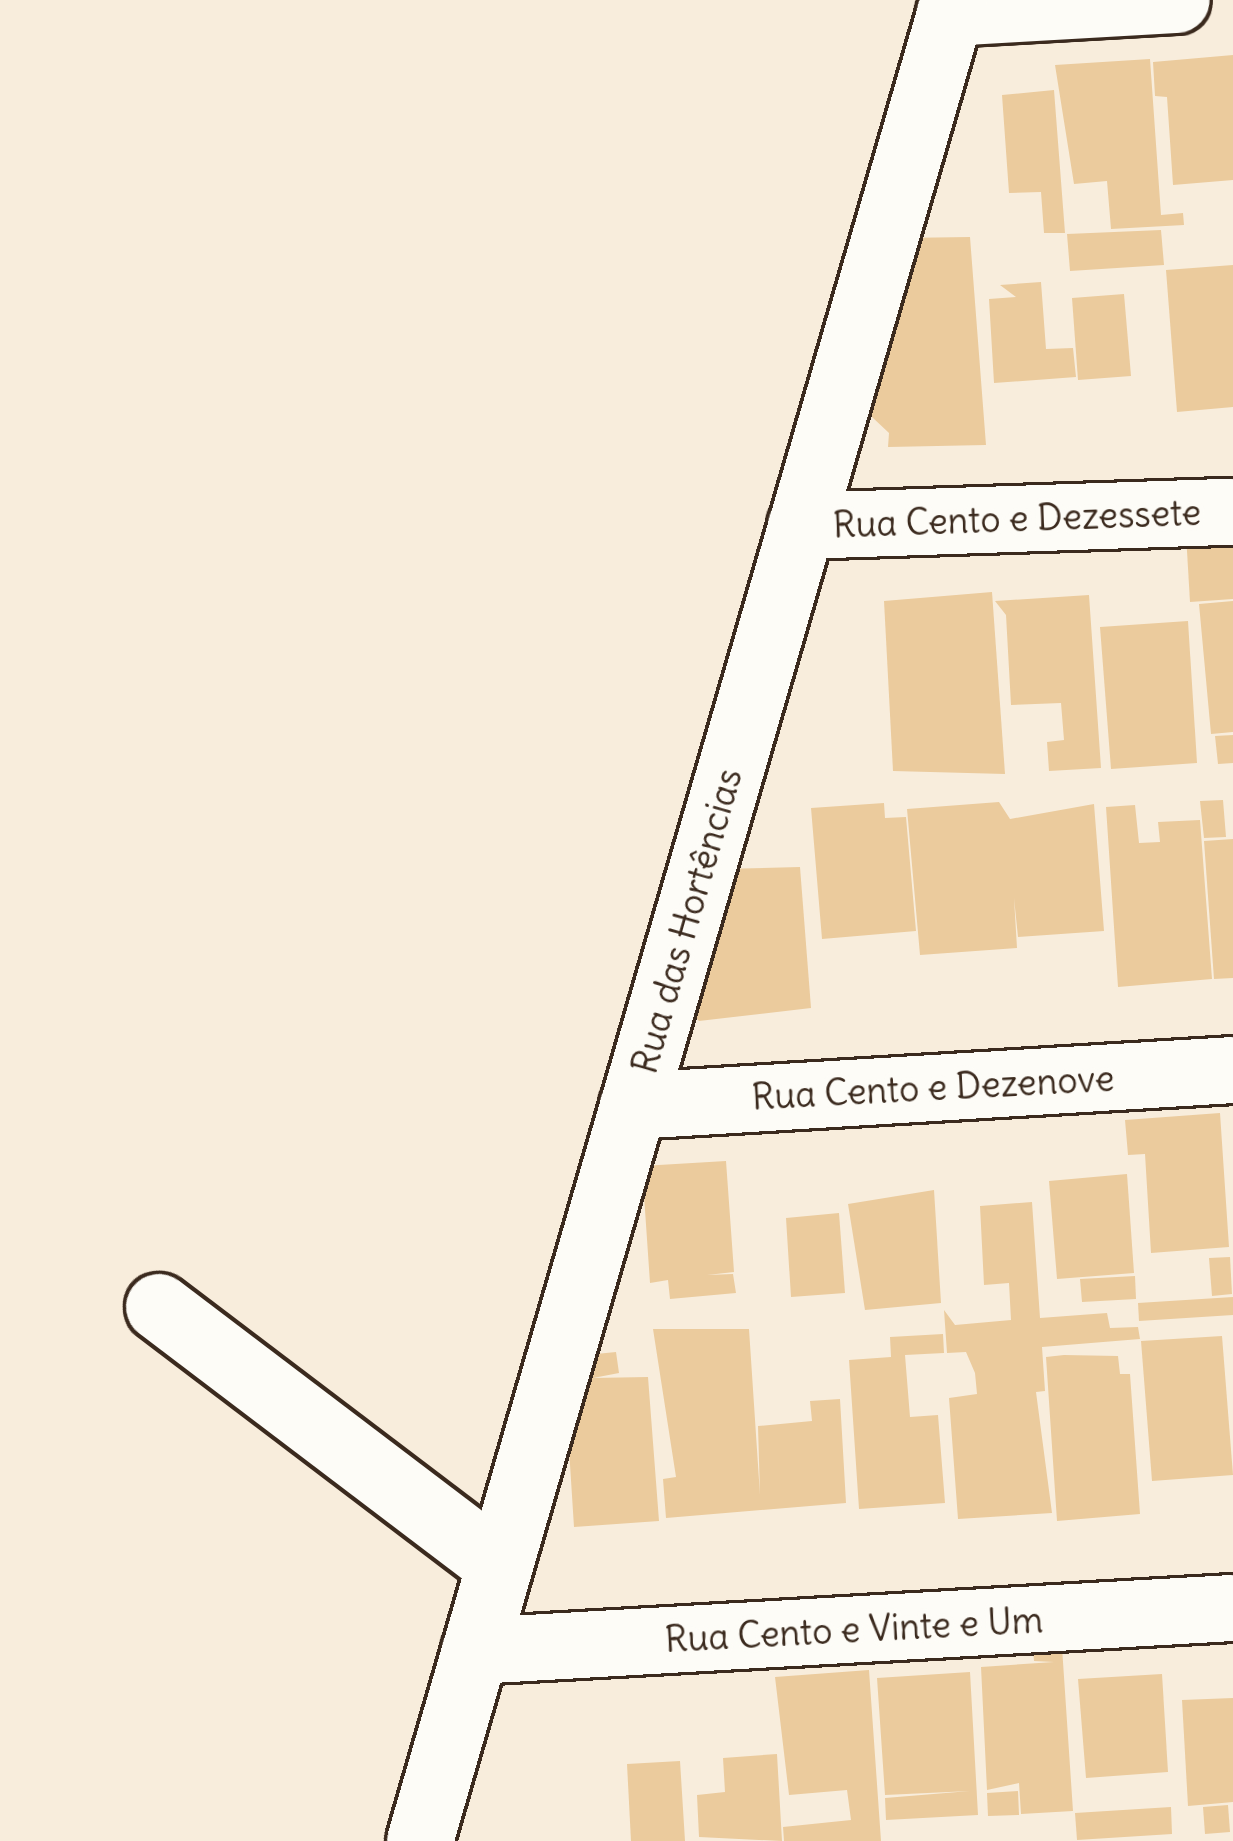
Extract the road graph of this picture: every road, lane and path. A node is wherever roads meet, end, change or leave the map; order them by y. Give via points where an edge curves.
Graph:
1 (1177, 0) edge
2 (952, 6) edge
3 (1233, 512) edge
4 (801, 526) junction
5 (1233, 1070) edge
6 (634, 1106) junction
7 (159, 1307) dead end
8 (498, 1564) junction
9 (1233, 1608) edge
10 (475, 1651) junction
11 (420, 1841) edge

1 - 2 street
2 - 4 street, Rua das Hortências
3 - 4 street, Rua Cento e Dezessete
4 - 6 street, Rua das Hortências
5 - 6 street, Rua Cento e Dezenove
6 - 8 street, Rua das Hortências
7 - 8 street
8 - 10 street, Rua das Hortências
9 - 10 street, Rua Cento e Vinte e Um
10 - 11 street, Rua das Hortências

